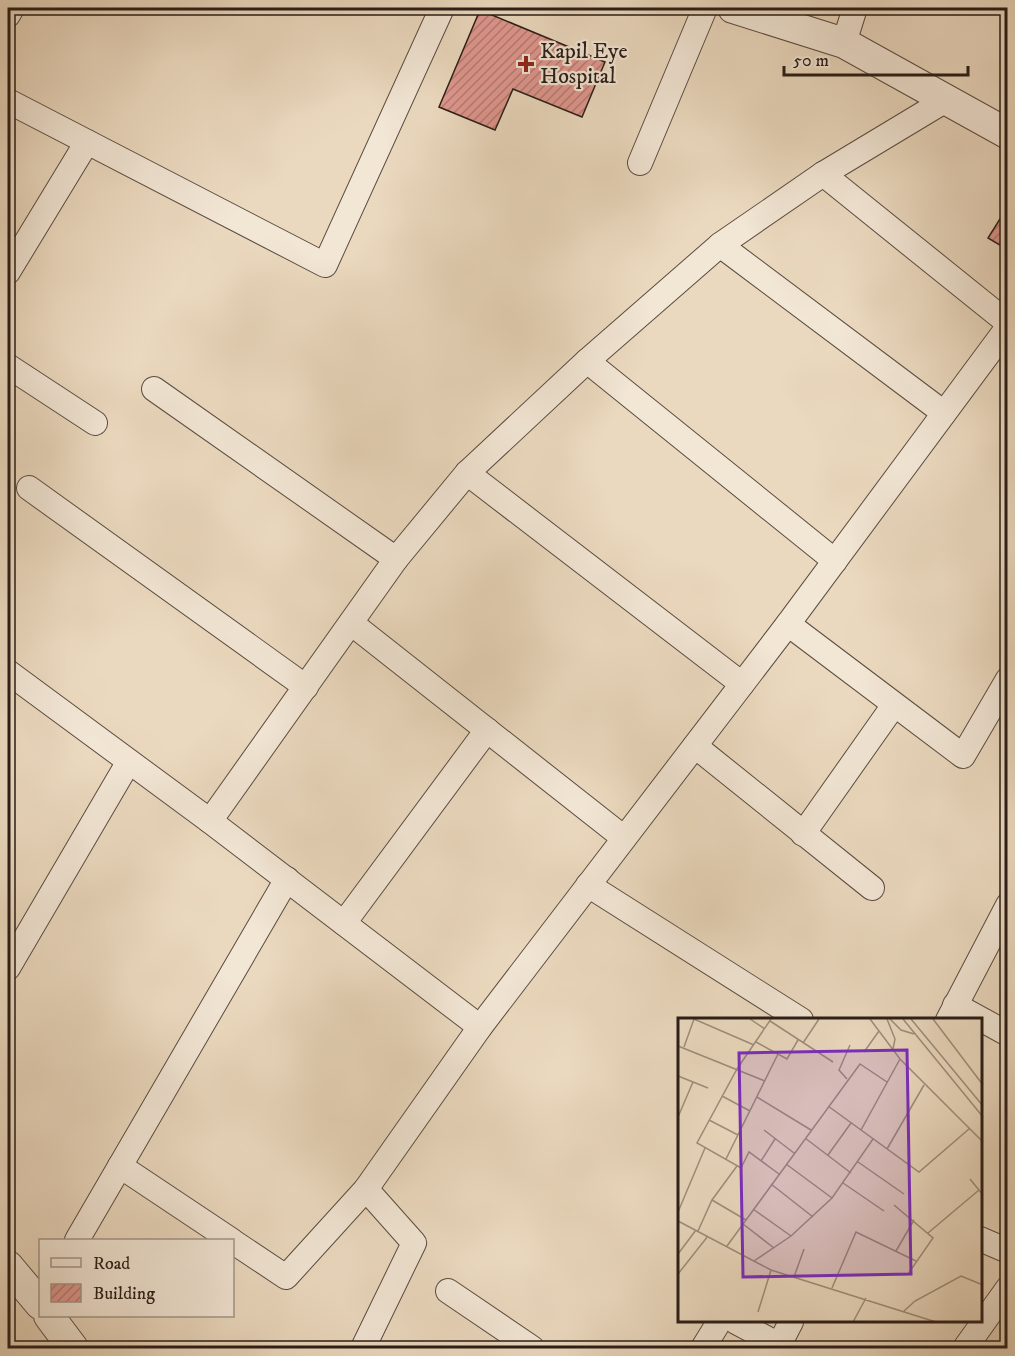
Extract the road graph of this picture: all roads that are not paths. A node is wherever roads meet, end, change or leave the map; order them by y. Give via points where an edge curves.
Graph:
1 (12, 8) edge
2 (442, 8) edge
3 (705, 8) edge
4 (733, 8) edge
5 (855, 8) edge
6 (8, 15) edge
7 (844, 43) junction
8 (946, 100) junction
9 (8, 101) edge
10 (1008, 134) edge
11 (87, 142) junction
12 (640, 163) dead end
13 (823, 174) junction
14 (720, 245) junction
15 (8, 272) edge
16 (1008, 325) edge
17 (1000, 352) edge
18 (587, 361) junction
19 (8, 366) edge
20 (154, 389) dead end
21 (944, 412) junction
22 (95, 423) dead end
23 (468, 473) junction
24 (29, 488) dead end
25 (396, 560) junction
26 (835, 561) junction
27 (351, 623) junction
28 (788, 624) junction
29 (8, 672) edge
30 (1008, 679) edge
31 (742, 684) junction
32 (306, 687) junction
33 (894, 705) junction
34 (487, 730) junction
35 (695, 746) junction
36 (128, 763) junction
37 (210, 821) junction
38 (803, 834) junction
39 (624, 838) junction
40 (287, 879) junction
41 (588, 885) junction
42 (872, 888) dead end
43 (1008, 905) edge
44 (344, 923) junction
45 (8, 968) edge
46 (951, 1012) edge
47 (798, 1018) edge
48 (967, 1018) edge
49 (982, 1024) edge
50 (480, 1027) junction
51 (1008, 1034) edge
52 (120, 1166) junction
53 (366, 1189) junction
54 (78, 1239) edge
55 (229, 1239) edge
56 (982, 1239) edge
57 (234, 1242) edge
58 (1008, 1251) edge
59 (8, 1266) edge
60 (1008, 1288) edge
61 (448, 1291) dead end
62 (39, 1302) edge
63 (50, 1317) edge
64 (718, 1323) edge
65 (738, 1323) edge
66 (791, 1323) edge
67 (782, 1347) edge
68 (73, 1348) edge
69 (363, 1348) edge
70 (532, 1348) edge
71 (703, 1348) edge
72 (965, 1348) edge

1 - 6 street
2 - 11 street via 325,265
3 - 12 street
4 - 7 street
5 - 7 street
7 - 8 street
8 - 10 street
8 - 13 street
9 - 11 street
11 - 15 street
13 - 14 street
13 - 16 street
14 - 18 street
14 - 21 street
16 - 17 street
17 - 21 street
18 - 23 street
18 - 26 street
19 - 22 street
20 - 25 street
21 - 26 street
23 - 25 street
23 - 31 street
24 - 32 street
25 - 27 street
26 - 28 street
27 - 32 street
27 - 34 street
28 - 31 street
28 - 33 street
29 - 36 street
30 - 33 street via 963,756
31 - 35 street
32 - 37 street
33 - 38 street
34 - 39 street
34 - 44 street
35 - 38 street
35 - 39 street
36 - 37 street
36 - 45 street
37 - 40 street
38 - 42 street
39 - 41 street
40 - 44 street
40 - 52 street
41 - 47 street
41 - 50 street
43 - 46 street
44 - 50 street
46 - 48 street
49 - 51 street
50 - 53 street
52 - 54 street
52 - 55 street
53 - 57 street via 286,1277
53 - 69 street via 414,1243
56 - 58 street
59 - 62 street
60 - 72 street
61 - 70 street
63 - 68 street
64 - 71 street
65 - 67 street
66 - 67 street

